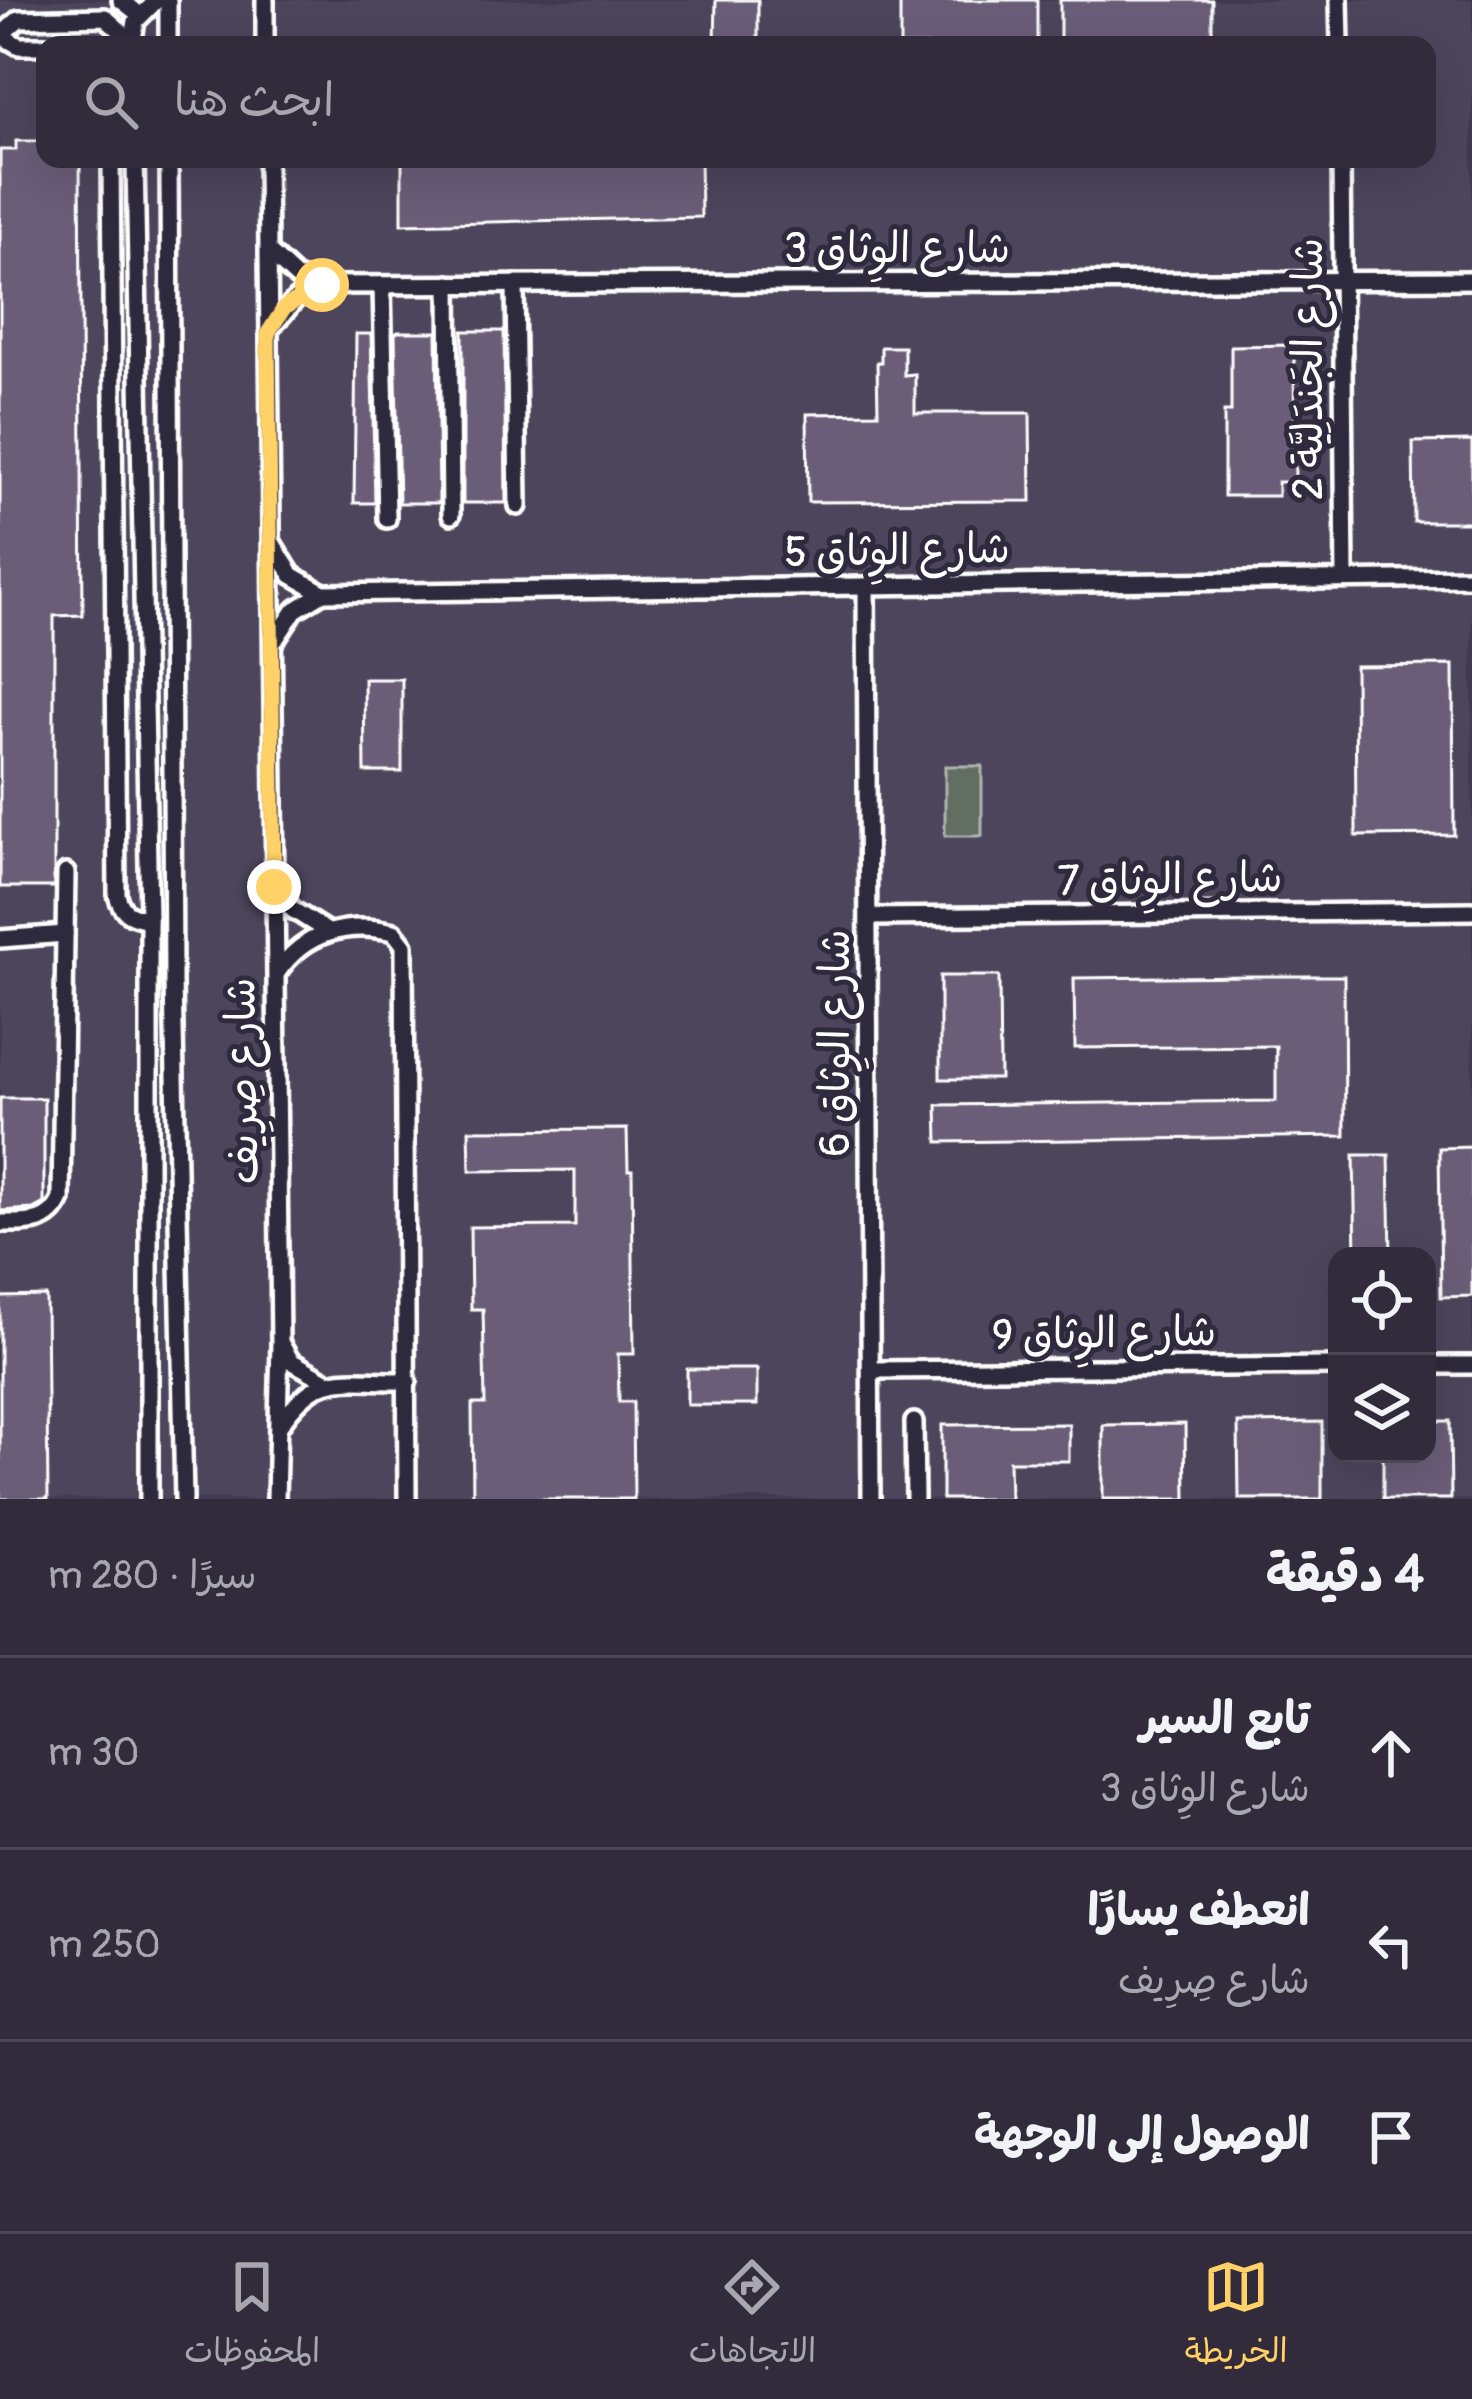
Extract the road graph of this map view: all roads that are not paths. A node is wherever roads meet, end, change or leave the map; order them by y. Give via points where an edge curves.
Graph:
1 (121, 0) edge
2 (158, 0) edge
3 (168, 0) edge
4 (265, 0) edge
5 (1339, 0) edge
6 (141, 9) edge
7 (0, 35) edge
8 (128, 36) edge
9 (168, 36) edge
10 (265, 36) edge
11 (1340, 36) edge
12 (36, 46) edge
13 (111, 168) edge
14 (135, 168) edge
15 (169, 168) edge
16 (267, 168) edge
17 (1342, 168) edge
18 (268, 250) junction
19 (1472, 280) edge
20 (1343, 282) junction
21 (449, 284) junction
22 (515, 284) junction
23 (322, 285) junction
24 (382, 285) junction
25 (268, 333) junction
26 (114, 345) junction
27 (141, 346) junction
28 (518, 506) dead end
29 (451, 515) dead end
30 (387, 519) dead end
31 (273, 543) junction
32 (1472, 578) edge
33 (1345, 580) junction
34 (866, 586) junction
35 (323, 593) junction
36 (114, 617) junction
37 (145, 618) junction
38 (274, 641) junction
39 (66, 873) dead end
40 (274, 887) junction
41 (1472, 910) edge
42 (869, 917) junction
43 (149, 920) junction
44 (328, 932) junction
45 (65, 934) junction
46 (0, 939) edge
47 (275, 976) junction
48 (0, 1223) edge
49 (280, 1344) junction
50 (1472, 1364) edge
51 (1436, 1365) edge
52 (1328, 1366) edge
53 (872, 1370) junction
54 (328, 1382) junction
55 (408, 1382) junction
56 (914, 1422) dead end
57 (279, 1426) junction
58 (149, 1499) edge
59 (184, 1499) edge
60 (276, 1499) edge
61 (407, 1499) edge
62 (871, 1499) edge
63 (915, 1499) edge

1 - 6 street
2 - 6 street
3 - 9 street
4 - 10 street
5 - 11 street
7 - 8 street via 19,19 105,17
7 - 12 street
13 - 26 street
14 - 27 street
15 - 59 street, شارع صِرِيف via 172,982
16 - 18 street, شارع صِرِيف
17 - 20 street, شارع الجَندَلِيَّة 2
18 - 23 street via 296,278
18 - 25 street, شارع صِرِيف
19 - 20 street, شارع الوِثاق 3
20 - 22 street, شارع الوِثاق 3
20 - 33 street, شارع الجَندَلِيَّة 2
21 - 22 street, شارع الوِثاق 3
21 - 24 street, شارع الوِثاق 3
21 - 29 street
22 - 28 street
23 - 24 street, شارع الوِثاق 3
23 - 25 street via 284,308
24 - 30 street
25 - 31 street, شارع صِرِيف
26 - 27 street
26 - 36 street
27 - 37 street
31 - 35 street via 292,575
31 - 38 street, شارع صِرِيف
32 - 33 street, شارع الوِثاق 5
33 - 34 street, شارع الوِثاق 5
34 - 35 street, شارع الوِثاق 5
34 - 42 street, شارع الوِثاق 6
35 - 38 street via 296,610
36 - 37 street
36 - 43 street via 117,895 128,915
37 - 43 street
38 - 40 street, شارع صِرِيف
39 - 45 street
40 - 44 street
40 - 47 street, شارع صِرِيف
41 - 42 street, شارع الوِثاق 7
42 - 53 street, شارع الوِثاق 6
43 - 58 street
44 - 47 street via 304,941
44 - 55 street via 378,928 404,945
45 - 46 street
45 - 48 street via 61,1199 38,1222
47 - 49 street, شارع صِرِيف
49 - 54 street
49 - 57 street, شارع صِرِيف
50 - 51 street
52 - 53 street, شارع الوِثاق 9
53 - 62 street, شارع الوِثاق 6
54 - 55 street
54 - 57 street via 298,1399
55 - 61 street
56 - 63 street
57 - 60 street, شارع صِرِيف

